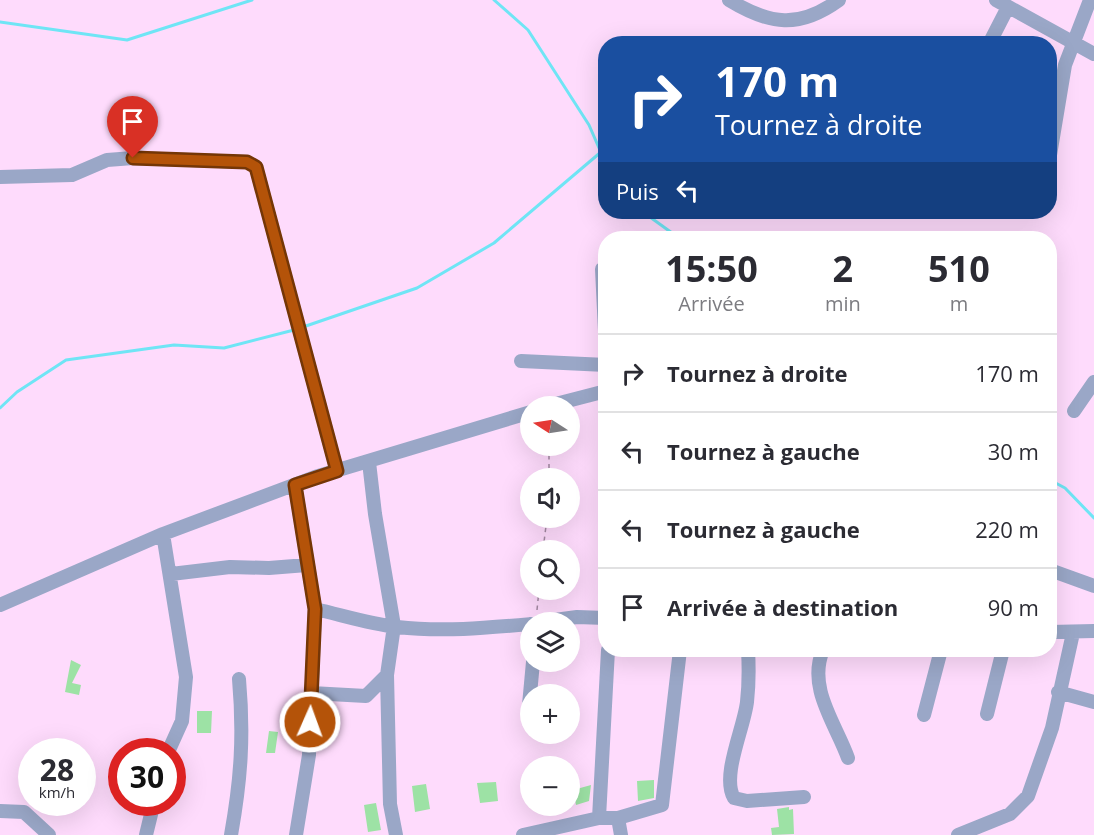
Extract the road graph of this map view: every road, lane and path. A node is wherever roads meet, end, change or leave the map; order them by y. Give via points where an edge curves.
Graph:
1 (729, 0) edge
2 (839, 0) edge
3 (1090, 0) edge
4 (1002, 3) edge
5 (992, 36) edge
6 (1074, 42) junction
7 (1094, 54) edge
8 (1057, 113) edge
9 (0, 177) edge
10 (521, 361) dead end
11 (598, 365) edge
12 (1094, 382) edge
13 (598, 393) edge
14 (580, 398) edge
15 (1074, 411) dead end
16 (520, 415) edge
17 (369, 462) junction
18 (337, 471) junction
19 (295, 485) junction
20 (163, 534) junction
21 (307, 565) junction
22 (1057, 573) edge
23 (171, 574) junction
24 (1094, 586) edge
25 (0, 605) edge
26 (315, 609) junction
27 (580, 616) edge
28 (598, 617) edge
29 (520, 622) edge
30 (394, 627) junction
31 (1094, 631) edge
32 (1057, 632) edge
33 (1073, 633) junction
34 (608, 657) edge
35 (679, 657) edge
36 (748, 657) edge
37 (821, 657) edge
38 (939, 657) edge
39 (1001, 657) edge
40 (387, 675) junction
41 (239, 679) dead end
42 (1058, 692) junction
43 (311, 693) junction
44 (1094, 702) edge
45 (987, 714) dead end
46 (924, 715) dead end
47 (174, 738) edge
48 (848, 758) dead end
49 (804, 797) dead end
50 (0, 811) edge
51 (151, 816) edge
52 (599, 818) junction
53 (618, 818) junction
54 (49, 835) edge
55 (146, 835) edge
56 (231, 835) edge
57 (296, 835) edge
58 (396, 835) edge
59 (523, 835) edge
60 (621, 835) edge
61 (958, 835) edge

1 - 2 street via 764,18 795,20 816,16
3 - 6 street
4 - 5 street
4 - 6 street
6 - 7 street
6 - 8 street via 1065,65
9 - 18 street via 66,176 107,160 133,158 247,162 256,167
10 - 11 street
12 - 15 street
13 - 14 street
16 - 17 street
17 - 18 street
17 - 30 street
18 - 19 street
19 - 20 street
19 - 21 street
20 - 23 street
20 - 25 street
21 - 23 street via 230,567
21 - 26 street
22 - 24 street
23 - 47 street via 186,677 182,721
26 - 30 street
26 - 43 street
27 - 28 street
29 - 30 street via 474,629
30 - 40 street
31 - 33 street
32 - 33 street
33 - 42 street
34 - 52 street
35 - 53 street via 662,805
36 - 49 street via 749,687 729,790 734,798 747,801
37 - 48 street via 818,668 822,697
38 - 46 street
39 - 45 street
40 - 43 street via 366,696
40 - 58 street via 390,804
41 - 56 street via 242,765
42 - 44 street
42 - 61 street via 1049,738 1028,796 1010,814
43 - 57 street via 309,755
50 - 54 street via 24,812
51 - 55 street
52 - 53 street
52 - 59 street
53 - 60 street

